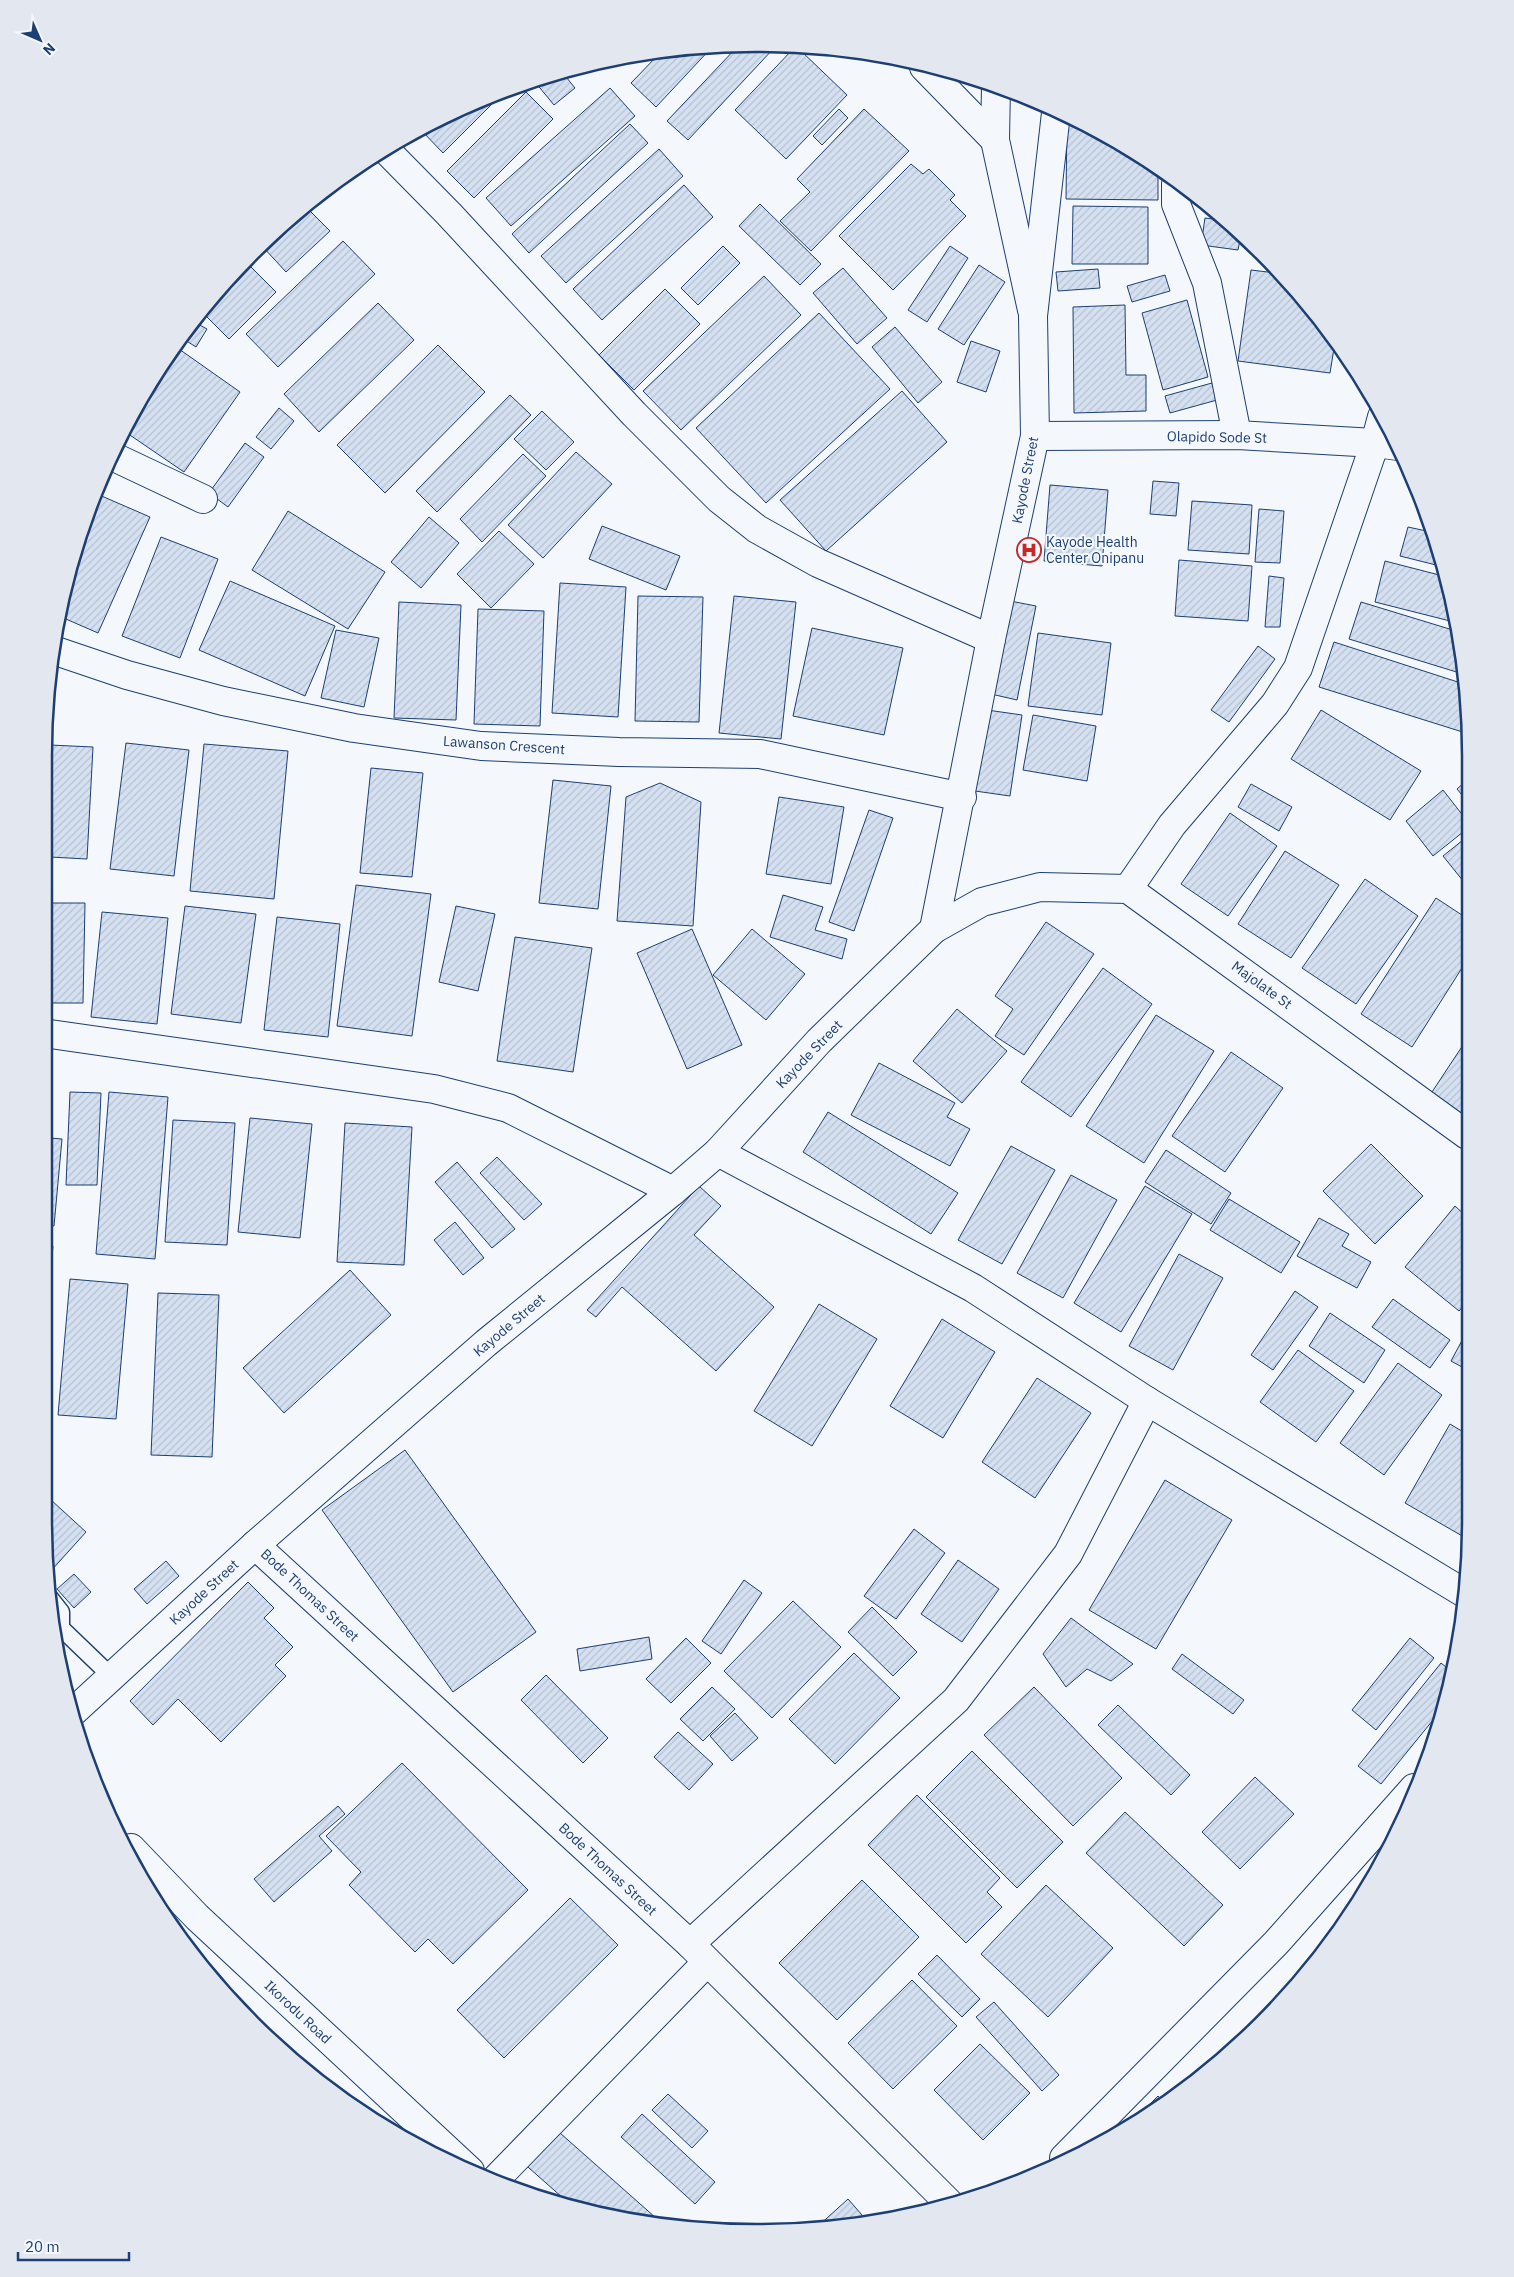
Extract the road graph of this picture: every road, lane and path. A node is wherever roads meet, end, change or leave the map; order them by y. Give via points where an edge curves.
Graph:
1 (932, 75) edge
2 (996, 95) edge
3 (1055, 119) edge
4 (995, 140) junction
5 (391, 156) edge
6 (1176, 191) edge
7 (1033, 316) junction
8 (1384, 435) edge
9 (1035, 436) junction
10 (1237, 436) junction
11 (1384, 437) edge
12 (119, 459) edge
13 (203, 499) dead end
14 (991, 639) junction
15 (61, 653) edge
16 (962, 797) junction
17 (1128, 889) junction
18 (934, 929) junction
19 (52, 1034) edge
20 (1462, 1132) edge
21 (718, 1152) junction
22 (673, 1191) junction
23 (1147, 1401) junction
24 (255, 1545) junction
25 (1457, 1589) edge
26 (59, 1608) edge
27 (60, 1620) edge
28 (63, 1635) edge
29 (112, 1677) junction
30 (78, 1707) edge
31 (1404, 1800) edge
32 (139, 1857) edge
33 (699, 1953) junction
34 (1071, 2151) edge
35 (454, 2156) edge
36 (499, 2175) edge
37 (944, 2198) edge

1 - 4 street
2 - 4 street, Kayode Street
3 - 7 street
4 - 7 street, Kayode Street
5 - 14 street via 634,414 719,499 757,529 818,563
6 - 10 street via 1176,204 1207,283
7 - 9 street, Kayode Street
8 - 10 street, Olapido Sode St
9 - 10 street, Olapido Sode St
9 - 14 street, Kayode Street
11 - 17 street via 1298,668 1275,704 1172,825
12 - 13 street
14 - 16 street, Kayode Street
15 - 16 street, Lawanson Crescent via 127,675 224,701 354,728 480,746 760,754
16 - 18 street, Kayode Street
17 - 18 street, Kayode Street via 1040,887 982,902
17 - 20 street, Majolate St
18 - 21 street, Kayode Street via 819,1041
19 - 22 street via 434,1088 508,1108
21 - 22 street, Kayode Street
21 - 23 street via 973,1288
22 - 24 street, Kayode Street via 486,1343
23 - 25 street
23 - 33 street via 1068,1554 956,1700
24 - 29 street, Kayode Street
24 - 33 street, Bode Thomas Street
26 - 27 lane via 62,1612
28 - 29 lane
29 - 30 street, Kayode Street
31 - 34 street via 1276,1943
32 - 35 street, Ikorodu Road via 197,1918
33 - 36 street
33 - 37 street, Bode Thomas Street

